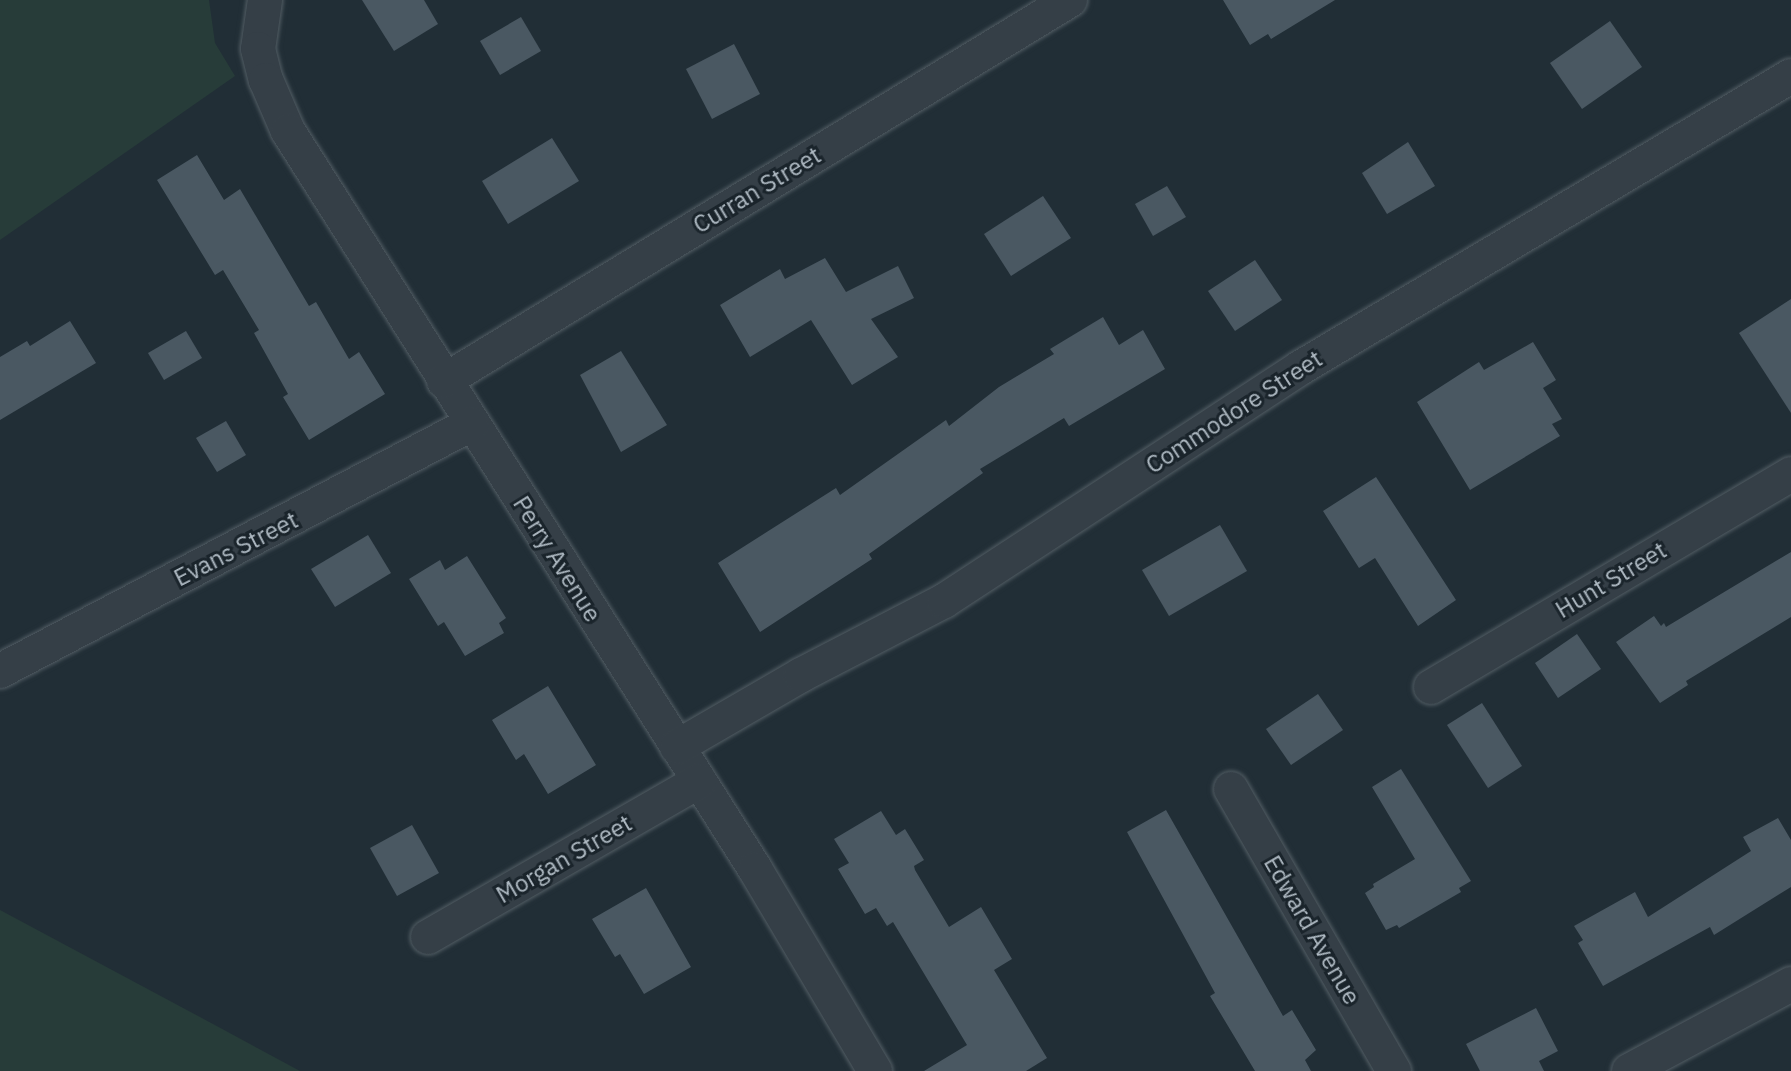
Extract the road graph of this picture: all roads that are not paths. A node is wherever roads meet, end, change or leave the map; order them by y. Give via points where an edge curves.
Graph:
1 (265, 0) edge
2 (1070, 0) edge
3 (1791, 76) edge
4 (444, 381) junction
5 (471, 424) junction
6 (1791, 474) edge
7 (0, 671) edge
8 (1431, 687) dead end
9 (677, 747) junction
10 (699, 781) junction
11 (1231, 789) dead end
12 (428, 937) dead end
13 (1791, 984) edge
14 (875, 1071) edge
15 (1394, 1071) edge
16 (1629, 1071) edge

1 - 4 street, Perry Avenue via 258,39 266,80 288,131
2 - 4 street, Curran Street
3 - 9 street, Commodore Street via 1300,368 944,601
4 - 5 street, Perry Avenue
5 - 7 street, Evans Street
5 - 9 street, Perry Avenue
6 - 8 street, Hunt Street
9 - 10 street, Perry Avenue
10 - 12 street, Morgan Street
10 - 14 street, Perry Avenue
11 - 15 street, Edward Avenue
13 - 16 street

